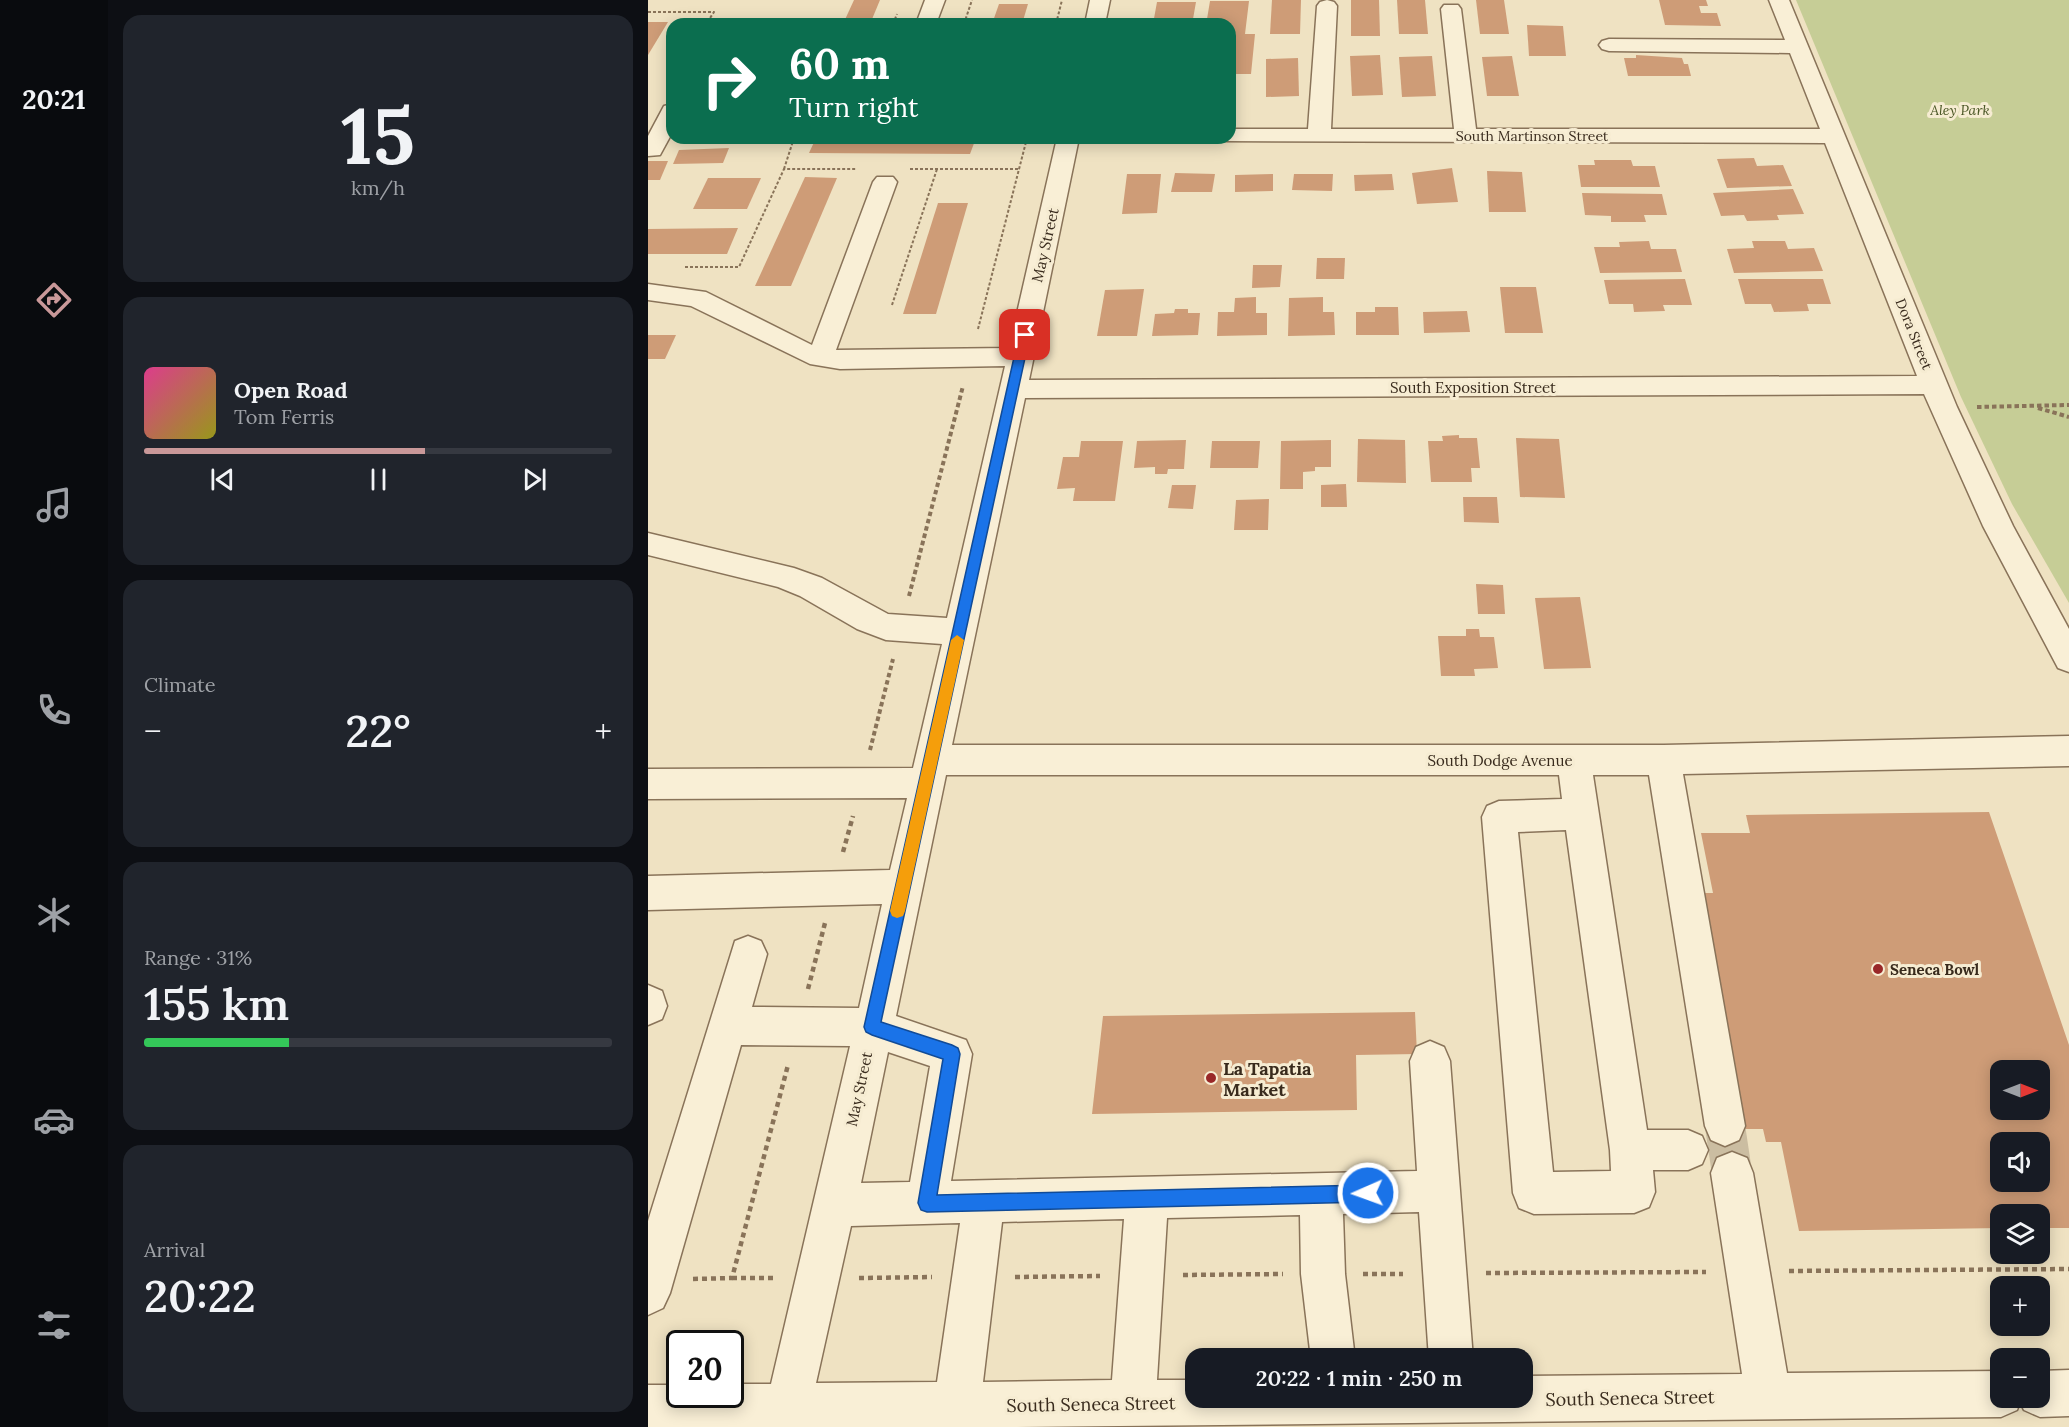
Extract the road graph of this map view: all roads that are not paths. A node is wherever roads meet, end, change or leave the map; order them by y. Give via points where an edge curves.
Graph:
1 (935, 0) edge
2 (1100, 0) edge
3 (1779, 0) edge
4 (1327, 6) dead end
5 (1451, 9) dead end
6 (928, 18) edge
7 (1096, 18) edge
8 (1609, 45) dead end
9 (1798, 47) junction
10 (666, 123) edge
11 (1236, 136) edge
12 (1318, 136) junction
13 (1466, 136) junction
14 (1833, 136) junction
15 (1067, 144) edge
16 (652, 150) dead end
17 (885, 173) road end
18 (648, 292) edge
19 (821, 356) junction
20 (1020, 357) junction
21 (1013, 389) junction
22 (1939, 396) junction
23 (648, 544) edge
24 (959, 632) junction
25 (2069, 659) edge
26 (2069, 751) edge
27 (1574, 760) junction
28 (1664, 760) junction
29 (928, 771) junction
30 (648, 784) edge
31 (1581, 814) junction
32 (903, 887) junction
33 (648, 893) edge
34 (748, 954) dead end
35 (727, 1026) junction
36 (872, 1027) junction
37 (1430, 1061) dead end
38 (1725, 1126) tunnel mouth
39 (1630, 1150) junction
40 (1688, 1150) dead end
41 (1732, 1173) tunnel mouth
42 (1439, 1191) junction
43 (1321, 1195) junction
44 (1147, 1197) junction
45 (984, 1201) junction
46 (927, 1203) junction
47 (835, 1205) junction
48 (657, 1229) edge
49 (648, 1293) edge
50 (1331, 1348) edge
51 (1450, 1348) edge
52 (1533, 1389) edge
53 (2069, 1393) edge
54 (1990, 1394) edge
55 (2050, 1394) edge
56 (1768, 1396) junction
57 (1133, 1403) junction
58 (957, 1405) junction
59 (788, 1407) junction
60 (1239, 1408) edge
61 (666, 1414) edge
62 (1182, 1415) edge

1 - 6 street
2 - 7 street
3 - 9 street, Dora Street
4 - 12 street
5 - 13 street
8 - 9 street
9 - 14 street, Dora Street
10 - 16 street
11 - 12 street, South Martinson Street
12 - 13 street, South Martinson Street
13 - 14 street, South Martinson Street
14 - 22 street, Dora Street
15 - 20 street, May Street
17 - 19 street
18 - 19 street via 697,298 810,355
19 - 20 street via 840,360
20 - 21 street, May Street
21 - 22 street, South Exposition Street
21 - 24 street, May Street
22 - 25 street, Dora Street via 1998,526
23 - 24 street via 783,576 886,627
24 - 29 street, May Street
26 - 28 street, South Dodge Avenue
27 - 28 street, South Dodge Avenue
27 - 29 street, South Dodge Avenue
27 - 31 street
28 - 38 street
29 - 30 street, South Dodge Avenue
29 - 32 street, May Street
31 - 39 street
31 - 39 street via 1499,817 1534,1193 1634,1192
32 - 33 street
32 - 36 street, May Street
34 - 35 street
35 - 36 street
35 - 48 street
36 - 46 street via 952,1054
36 - 47 street, May Street
37 - 42 street
39 - 40 street
41 - 56 street
42 - 43 street
42 - 51 street
43 - 44 street
43 - 50 street via 1323,1274
44 - 45 street
44 - 57 street
45 - 46 street
45 - 58 street
46 - 47 street
47 - 59 street, May Street
48 - 49 street
52 - 56 street, South Seneca Street
53 - 55 street
54 - 56 street, South Seneca Street
57 - 58 street, South Seneca Street
57 - 62 street, South Seneca Street
58 - 59 street, South Seneca Street
59 - 61 street, South Seneca Street
60 - 62 street, South Seneca Street

